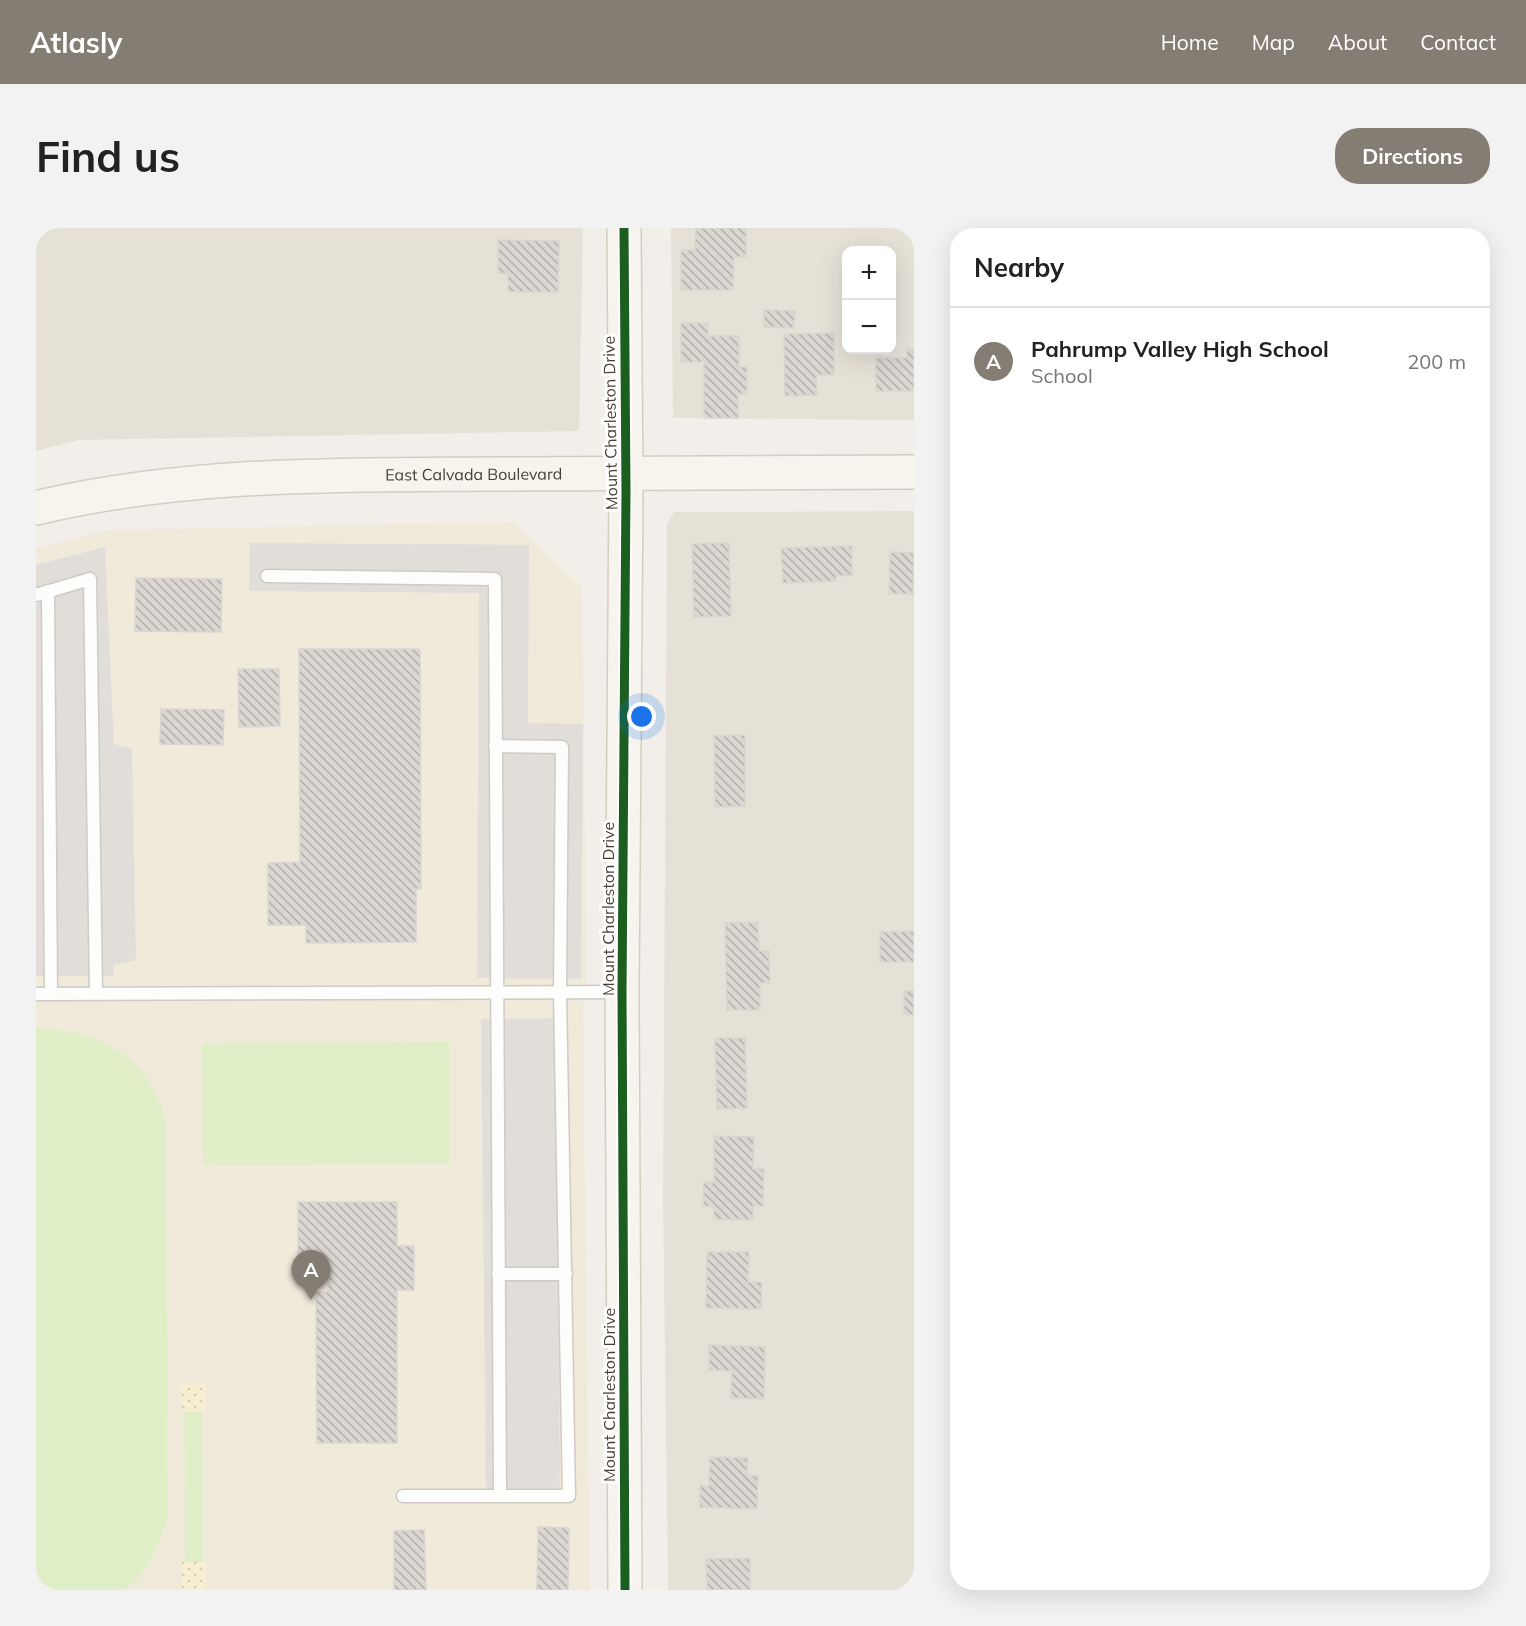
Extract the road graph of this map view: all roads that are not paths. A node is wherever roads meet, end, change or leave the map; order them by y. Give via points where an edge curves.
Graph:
1 (624, 228) edge
2 (626, 472) junction
3 (914, 472) edge
4 (36, 508) edge
5 (267, 576) dead end
6 (42, 593) edge
7 (495, 746) junction
8 (560, 992) junction
9 (622, 992) junction
10 (497, 993) junction
11 (36, 994) edge
12 (51, 994) junction
13 (96, 994) junction
14 (498, 1274) junction
15 (566, 1274) junction
16 (403, 1496) dead end
17 (500, 1496) junction
18 (625, 1590) edge

1 - 2 street, Mount Charleston Drive
2 - 3 street, East Calvada Boulevard
2 - 4 street, East Calvada Boulevard via 245,478 153,486
2 - 9 street, Mount Charleston Drive
5 - 7 lane via 495,579
6 - 12 lane
6 - 13 lane via 90,579
7 - 8 lane via 562,747
7 - 10 lane
8 - 9 lane
8 - 10 lane
8 - 15 lane
9 - 18 street, Mount Charleston Drive
10 - 13 lane
10 - 14 lane
11 - 12 lane
12 - 13 lane
14 - 15 lane
14 - 17 lane
15 - 17 lane via 569,1496
16 - 17 lane

